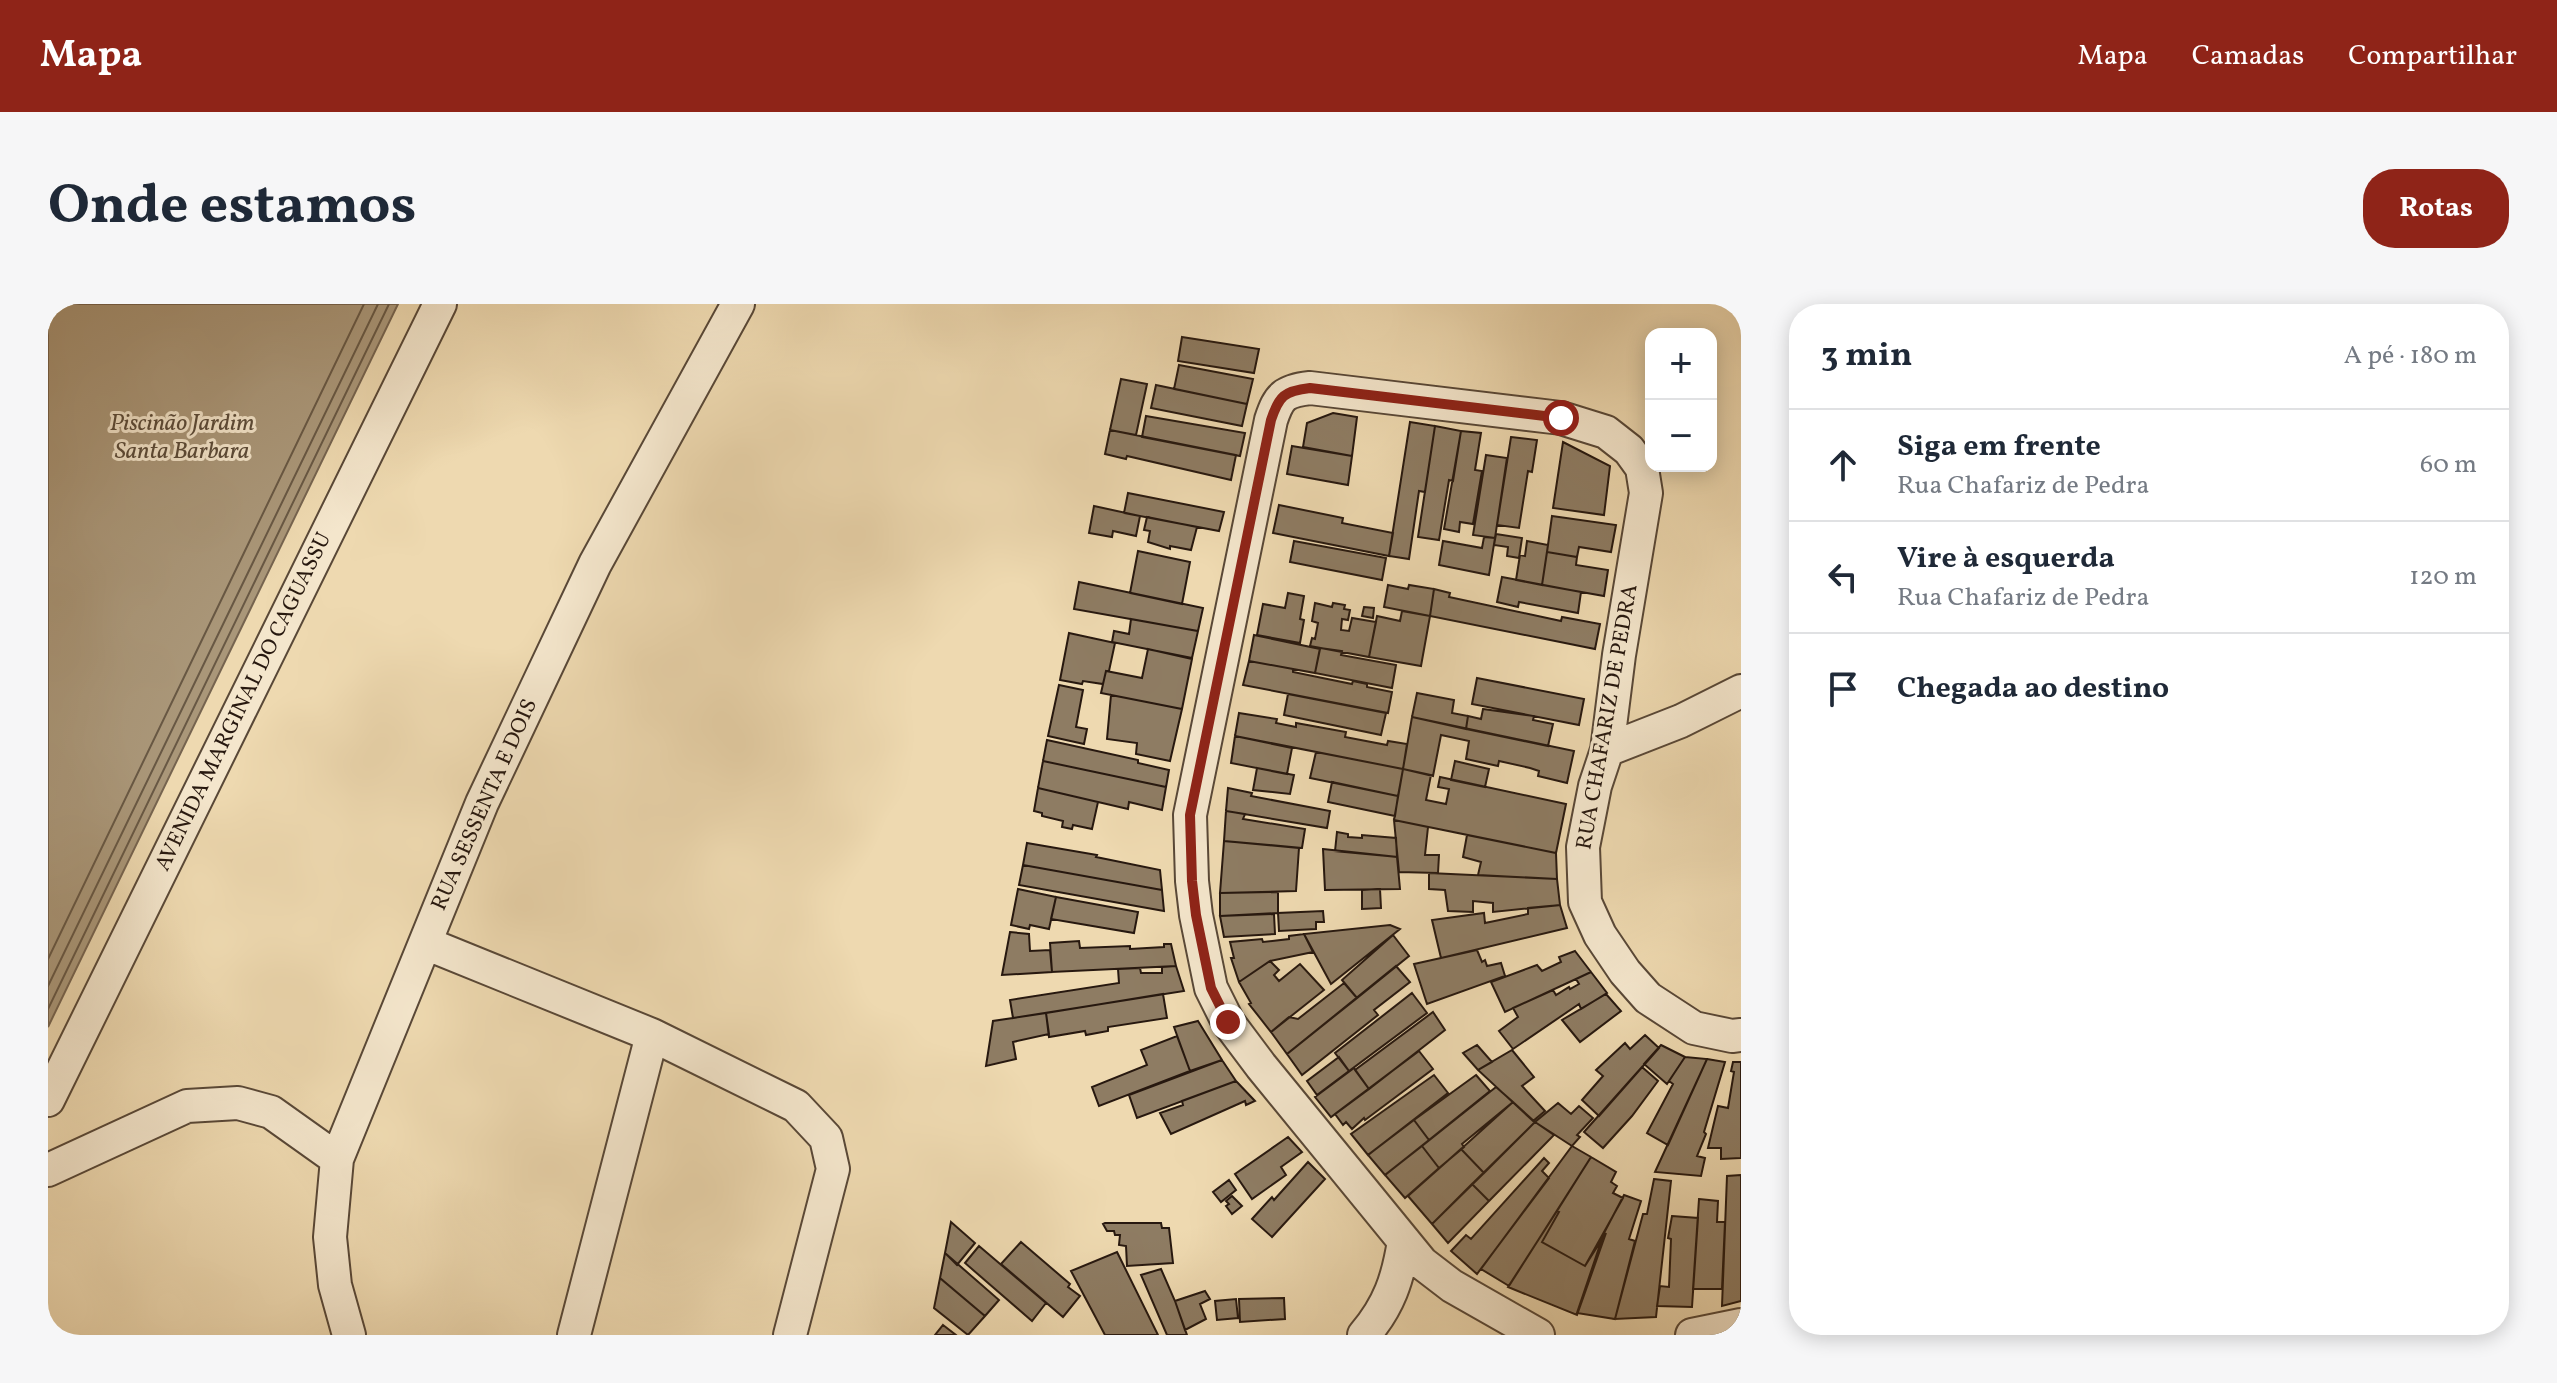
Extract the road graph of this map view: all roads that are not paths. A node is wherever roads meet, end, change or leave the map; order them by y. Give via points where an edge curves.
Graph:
1 (440, 304) edge
2 (738, 304) edge
3 (1741, 691) edge
4 (1607, 750) junction
5 (425, 943) junction
6 (652, 1035) junction
7 (1741, 1035) edge
8 (48, 1100) edge
9 (337, 1159) junction
10 (48, 1170) edge
11 (1404, 1241) junction
12 (1741, 1325) edge
13 (349, 1335) edge
14 (574, 1335) edge
15 (790, 1335) edge
16 (1364, 1335) edge
17 (1538, 1335) edge
18 (1692, 1335) edge

1 - 8 street, AVENIDA MARGINAL DO CAGUASSU
2 - 5 street, RUA SESSENTA E DOIS via 595,564 482,803
3 - 4 street
4 - 7 street, RUA CHAFARIZ DE PEDRA via 1583,847 1585,902 1600,935 1648,998 1694,1028
4 - 11 street, RUA CHAFARIZ DE PEDRA via 1646,493 1642,468 1629,450 1606,432 1561,418 1310,388 1290,390 1277,403 1271,420 1190,815 1196,915 1211,988 1228,1022
5 - 6 street
5 - 9 street, RUA SESSENTA E DOIS
6 - 14 street
6 - 15 street via 796,1106 826,1138 833,1169
9 - 10 street via 271,1112 238,1103 187,1106
9 - 13 street, RUA SESSENTA E DOIS via 330,1237 335,1285
11 - 16 street via 1399,1275
11 - 17 street, RUA CHAFARIZ DE PEDRA via 1452,1286
12 - 18 street

